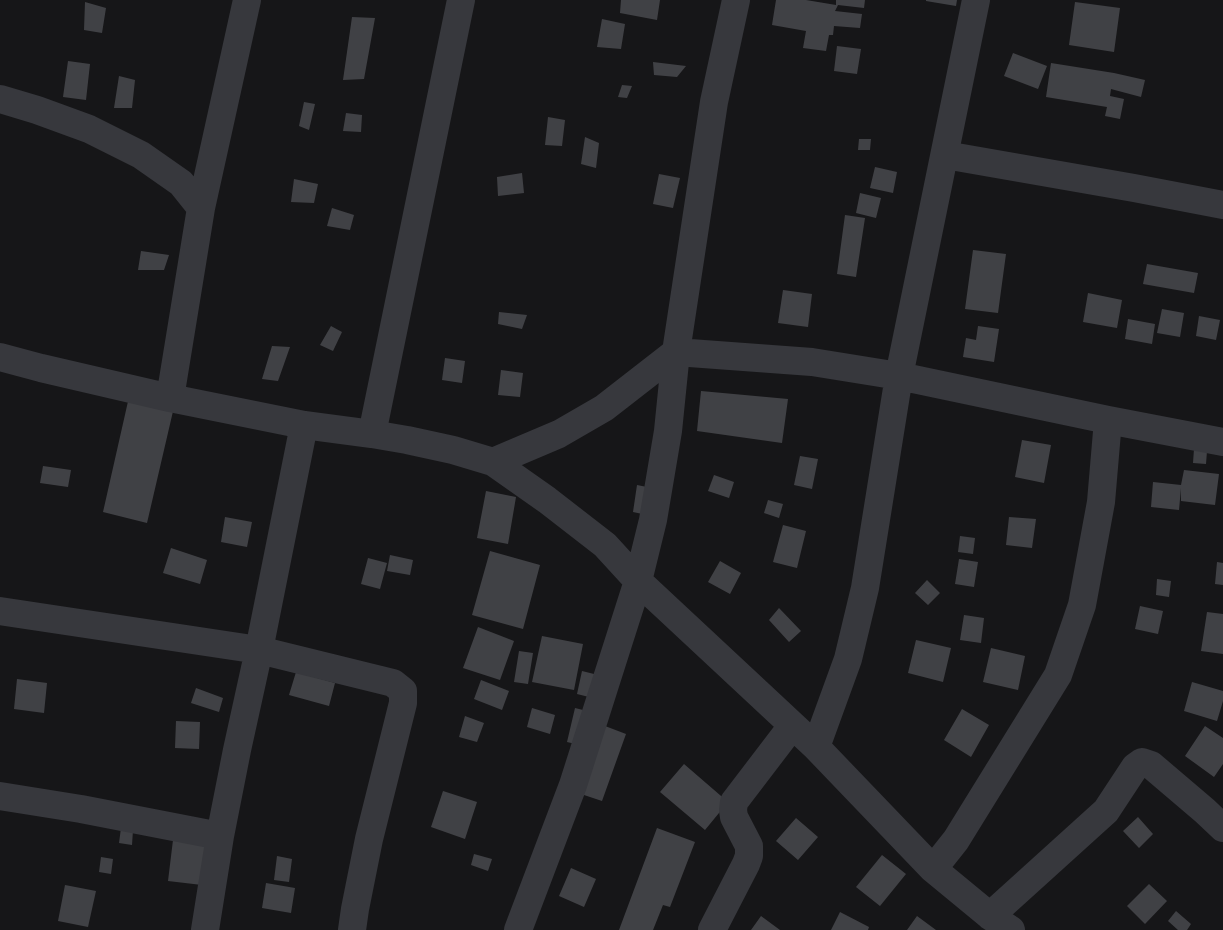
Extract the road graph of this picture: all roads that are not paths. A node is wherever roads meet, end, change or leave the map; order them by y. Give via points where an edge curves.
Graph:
1 (247, 0) edge
2 (461, 0) edge
3 (736, 0) edge
4 (976, 0) edge
5 (0, 99) edge
6 (945, 155) junction
7 (1223, 206) edge
8 (201, 208) junction
9 (676, 352) junction
10 (0, 357) edge
11 (899, 376) junction
12 (170, 398) junction
13 (1108, 420) junction
14 (304, 425) junction
15 (372, 434) junction
16 (1223, 442) edge
17 (493, 462) junction
18 (638, 581) junction
19 (0, 611) edge
20 (259, 650) junction
21 (792, 726) junction
22 (816, 747) junction
23 (0, 796) edge
24 (1223, 827) edge
25 (220, 836) junction
26 (933, 869) junction
27 (1000, 923) edge
28 (205, 930) edge
29 (352, 930) edge
30 (518, 930) edge
31 (712, 930) edge

1 - 8 street
2 - 15 street
3 - 9 street via 714,102
4 - 6 street
5 - 8 street via 89,129 141,155 180,183
6 - 7 street
6 - 11 street
8 - 12 street
9 - 11 street via 812,362
9 - 17 street via 604,408 559,434
9 - 18 street via 660,481
10 - 12 street
11 - 13 street
11 - 22 street via 865,588 848,659
12 - 14 street
13 - 16 street
13 - 26 street via 1101,502 1082,605 1058,675 956,840
14 - 15 street
14 - 20 street
15 - 17 street via 453,450
17 - 18 street via 605,545
18 - 21 street
18 - 30 street via 573,785
19 - 20 street
20 - 25 street
20 - 29 street via 393,683 404,691 369,839
21 - 22 street
21 - 31 street via 734,802 734,816 748,846 749,856
22 - 26 street
23 - 25 street
24 - 27 street via 1151,765 1142,762 1135,767 1106,811
25 - 28 street
26 - 27 street

